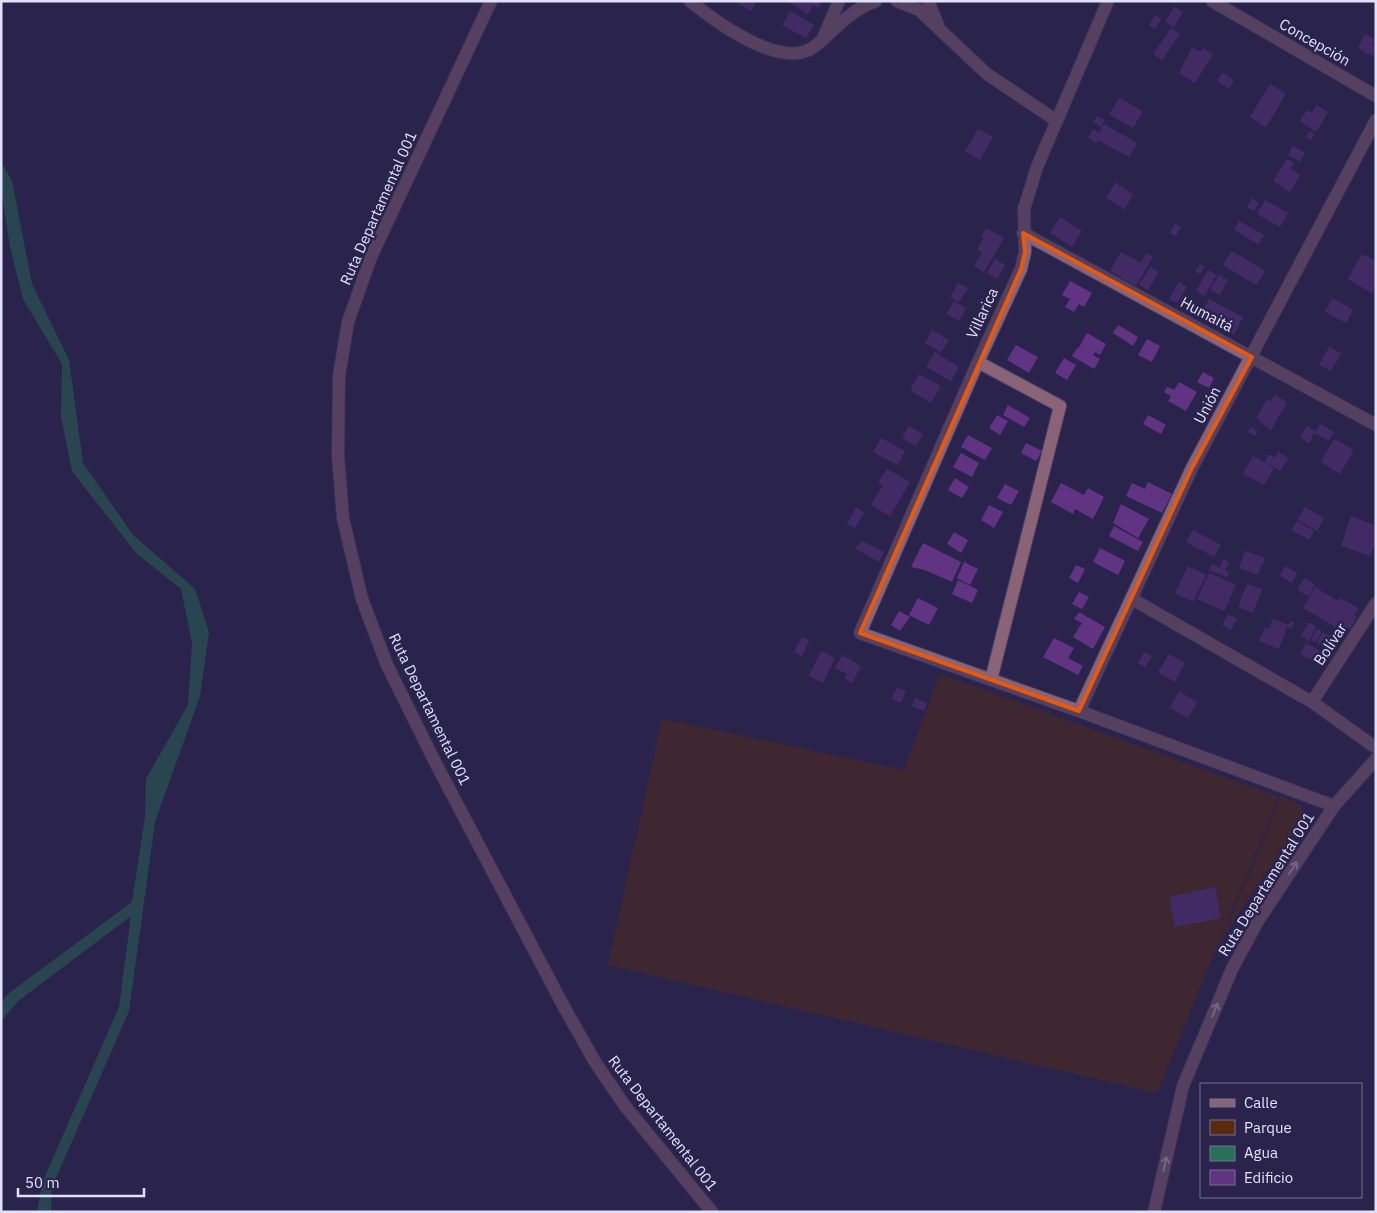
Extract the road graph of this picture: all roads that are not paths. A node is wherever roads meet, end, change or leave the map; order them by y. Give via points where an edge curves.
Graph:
1 (491, 1) edge
2 (690, 1) edge
3 (839, 1) edge
4 (876, 1) edge
5 (898, 1) edge
6 (928, 1) edge
7 (1108, 1) edge
8 (1212, 1) edge
9 (942, 32) junction
10 (822, 39) junction
11 (1376, 96) edge
12 (1376, 120) edge
13 (1057, 122) junction
14 (1023, 233) junction
15 (1252, 357) junction
16 (978, 362) junction
17 (1376, 425) edge
18 (1132, 599) junction
19 (1376, 603) edge
20 (992, 680) junction
21 (1312, 702) junction
22 (1079, 711) junction
23 (1376, 748) edge
24 (1376, 759) edge
25 (1334, 806) junction
26 (712, 1212) edge
27 (1154, 1212) edge

1 - 26 street, Ruta Departamental 001 via 371,257 348,322 339,376 338,456 343,518 362,599 387,665 564,1007 625,1106
2 - 10 street via 736,34 774,50 795,54 804,52
3 - 10 street
4 - 10 street via 847,18
5 - 9 street via 919,10
6 - 9 street
7 - 13 street, Villarica
8 - 11 street, Concepción
9 - 13 street via 987,74
12 - 15 street, Unión
13 - 14 street, Villarica via 1037,167 1024,209
14 - 15 street, Humaitá
14 - 16 street, Villarica via 1025,252 1021,268
15 - 17 street, Humaitá
15 - 18 street, Unión via 1192,468
16 - 20 street via 1060,406
16 - 20 street, Villarica via 860,633
18 - 21 street
18 - 22 street, Unión
19 - 21 street, Bolívar
20 - 22 street
21 - 23 street
22 - 25 street
24 - 25 street, Ruta Departamental 001
27 -> 25 street, Ruta Departamental 001 via 1183,1086 1232,969 1258,921

